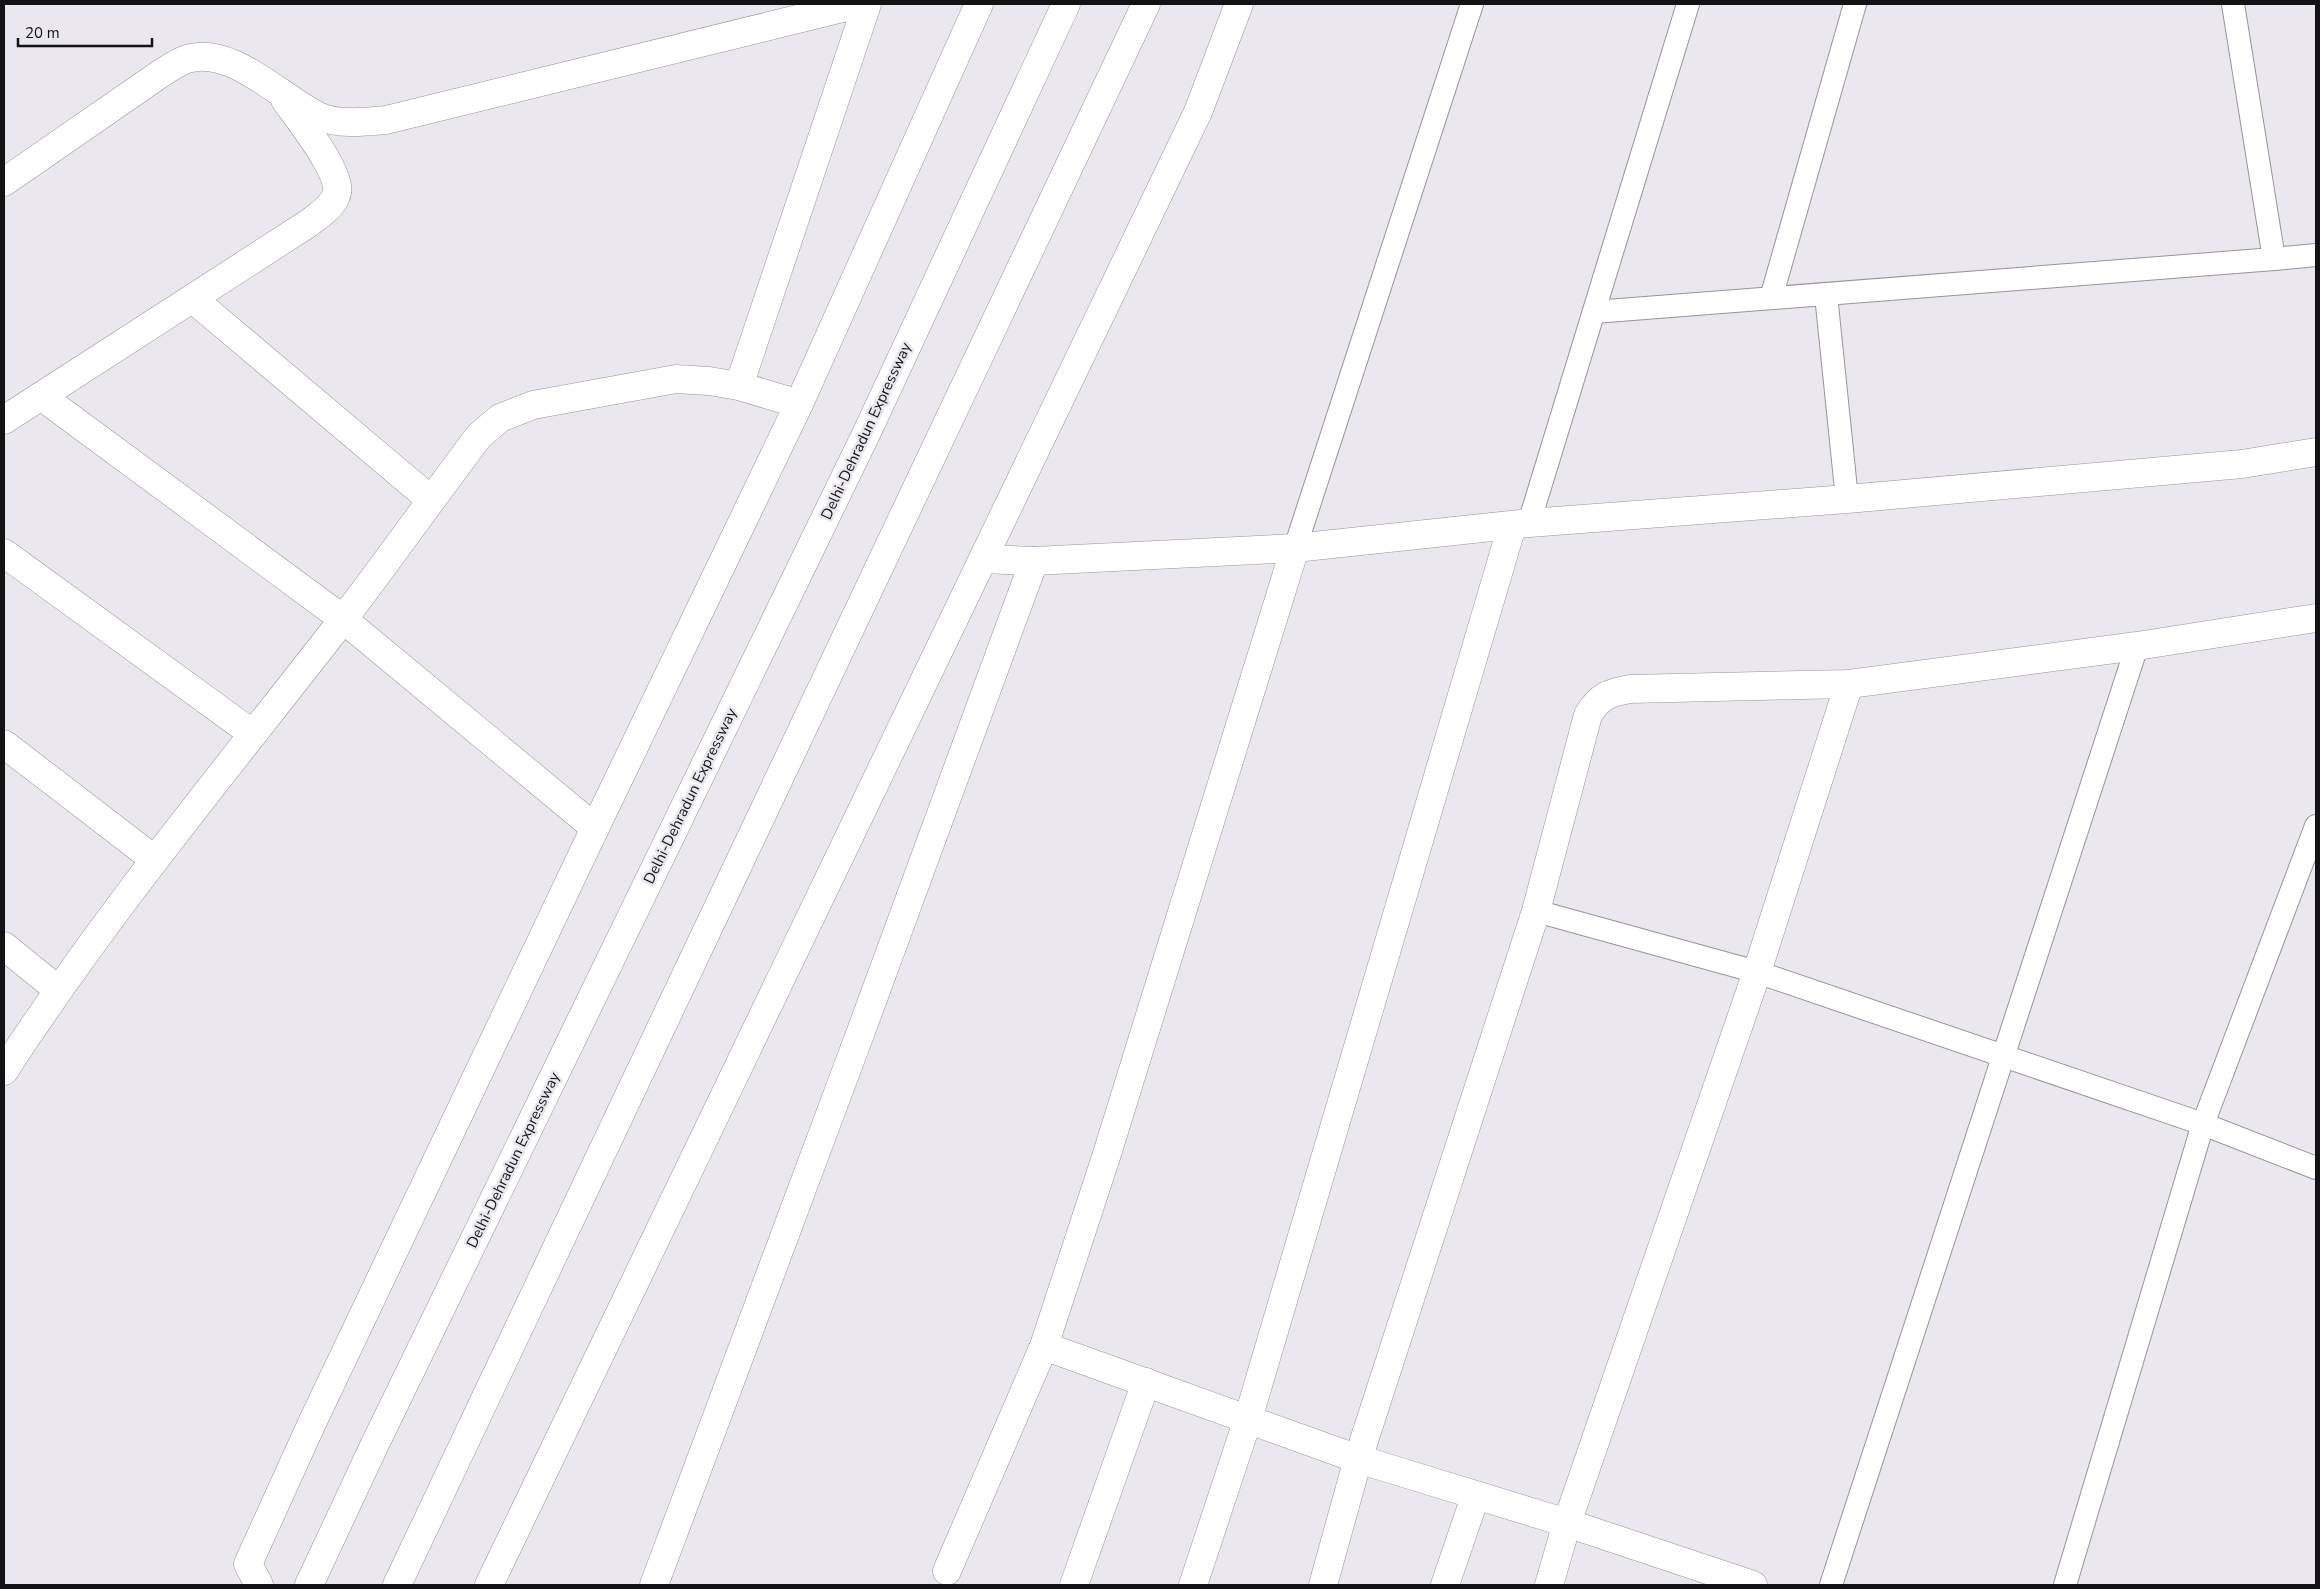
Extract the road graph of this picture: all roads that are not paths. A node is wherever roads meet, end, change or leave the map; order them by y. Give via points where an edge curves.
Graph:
1 (860, 4) edge
2 (867, 4) edge
3 (978, 4) edge
4 (1066, 4) edge
5 (1146, 4) edge
6 (1239, 4) edge
7 (1472, 4) edge
8 (1688, 4) edge
9 (1855, 4) edge
10 (2233, 4) edge
11 (280, 93) junction
12 (4, 182) edge
13 (2316, 255) edge
14 (2274, 259) junction
15 (1826, 295) junction
16 (193, 298) junction
17 (1771, 298) junction
18 (1594, 312) junction
19 (739, 386) junction
20 (41, 396) junction
21 (799, 404) junction
22 (4, 420) edge
23 (2316, 452) edge
24 (1847, 499) junction
25 (431, 500) junction
26 (1521, 524) junction
27 (1294, 548) junction
28 (4, 553) edge
29 (983, 559) junction
30 (1034, 561) junction
31 (2316, 618) edge
32 (343, 619) junction
33 (2137, 646) junction
34 (1849, 684) junction
35 (253, 734) junction
36 (4, 744) edge
37 (2316, 826) edge
38 (594, 828) junction
39 (155, 860) junction
40 (1536, 911) junction
41 (4, 946) edge
42 (1757, 972) junction
43 (57, 989) junction
44 (2004, 1057) junction
45 (4, 1072) edge
46 (2202, 1124) junction
47 (2316, 1168) edge
48 (1044, 1346) junction
49 (1146, 1382) junction
50 (1248, 1419) junction
51 (1358, 1459) junction
52 (1475, 1497) junction
53 (1567, 1523) junction
54 (947, 1571) dead end
55 (259, 1585) edge
56 (310, 1585) edge
57 (397, 1585) edge
58 (489, 1585) edge
59 (654, 1585) edge
60 (1074, 1585) edge
61 (1193, 1585) edge
62 (1323, 1585) edge
63 (1445, 1585) edge
64 (1549, 1585) edge
65 (1753, 1585) edge
66 (1831, 1585) edge
67 (2065, 1585) edge

1 - 11 main road via 386,120 339,121 319,117
2 - 19 main road
3 - 21 main road
4 - 56 main road, Delhi-Dehradun Expressway via 868,430 377,1439
5 - 57 main road
6 - 29 main road via 1198,112
7 - 27 lane
8 - 18 lane
9 - 17 lane
10 - 14 lane
11 - 12 main road via 237,66 211,57 187,59 160,74
11 - 16 main road via 328,163 337,182 337,195 328,208 309,223
13 - 14 lane
14 - 15 lane
15 - 17 lane
15 - 24 lane
16 - 20 main road
16 - 25 main road
17 - 18 lane
18 - 26 lane
19 - 21 main road
19 - 25 main road via 676,379 533,405 500,418 478,436
20 - 22 main road
20 - 32 main road
21 - 38 main road
23 - 24 main road via 2242,464
24 - 26 main road
25 - 32 main road
26 - 27 main road
26 - 50 main road
27 - 30 main road
27 - 48 main road via 1109,1147
28 - 35 main road
29 - 30 main road
29 - 58 main road
30 - 59 main road
31 - 33 main road
32 - 35 main road
32 - 38 main road
33 - 34 main road
33 - 44 lane
34 - 40 main road via 1630,689 1612,692 1597,701 1588,715
34 - 42 main road
35 - 39 main road
36 - 39 main road
37 - 46 lane
38 - 55 main road via 248,1564
39 - 43 main road
40 - 42 lane
40 - 51 main road
41 - 43 main road
42 - 44 lane
42 - 53 main road
43 - 45 main road
44 - 46 lane
44 - 66 lane
46 - 47 lane
46 - 67 lane
48 - 49 main road
48 - 54 main road
49 - 50 main road
49 - 60 main road
50 - 51 main road
50 - 61 main road
51 - 52 main road
51 - 62 main road
52 - 53 main road
52 - 63 main road
53 - 64 main road
53 - 65 main road

